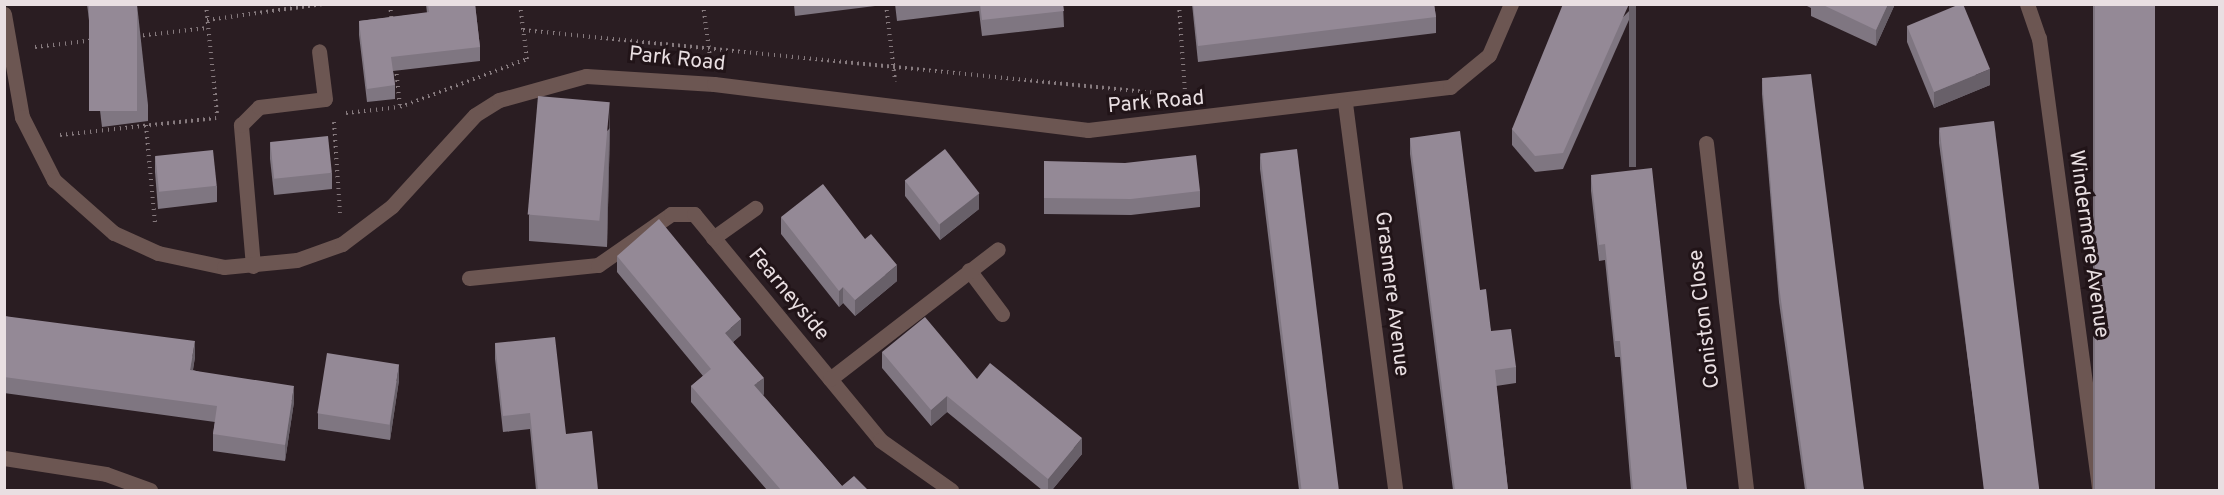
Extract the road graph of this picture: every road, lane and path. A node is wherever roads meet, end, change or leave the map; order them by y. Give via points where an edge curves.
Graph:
1 (206, 4) edge
2 (323, 4) edge
3 (390, 4) edge
4 (520, 4) edge
5 (703, 4) edge
6 (886, 4) edge
7 (1179, 4) edge
8 (1511, 4) edge
9 (2027, 4) edge
10 (4, 14) edge
11 (207, 20) junction
12 (392, 27) edge
13 (208, 28) junction
14 (524, 30) junction
15 (127, 37) edge
16 (103, 39) edge
17 (709, 48) junction
18 (10, 50) junction
19 (319, 51) dead end
20 (527, 59) junction
21 (396, 61) edge
22 (894, 67) junction
23 (714, 84) junction
24 (530, 91) junction
25 (1162, 94) dead end
26 (1174, 95) dead end
27 (1345, 103) junction
28 (898, 105) junction
29 (400, 106) junction
30 (217, 117) junction
31 (146, 125) junction
32 (239, 136) junction
33 (31, 139) junction
34 (1706, 143) dead end
35 (755, 208) dead end
36 (713, 238) junction
37 (342, 244) junction
38 (998, 249) dead end
39 (158, 254) junction
40 (253, 266) junction
41 (969, 270) junction
42 (469, 278) dead end
43 (1002, 314) dead end
44 (830, 379) junction
45 (4, 458) edge
46 (150, 490) edge
47 (951, 490) edge
48 (1395, 490) edge
49 (1746, 490) edge
50 (2099, 490) edge

1 - 11 path
2 - 11 path
3 - 12 path
4 - 14 path
5 - 17 path
6 - 22 path
7 - 26 path via 1186,96
8 - 27 street, Park Road via 1488,55 1450,87
9 - 50 street, Windermere Avenue via 2039,38
10 - 18 street, Park Road
11 - 13 path
13 - 15 path
13 - 30 path
14 - 17 path
14 - 20 path
16 - 18 path
17 - 22 path
17 - 23 path
18 - 33 street, Park Road
19 - 32 street via 325,99 259,107 247,114
20 - 24 path
20 - 29 path
21 - 29 path
22 - 25 path
22 - 28 path
23 - 24 street, Park Road via 615,75
23 - 28 street, Park Road
24 - 37 street, Park Road via 475,115 392,206
27 - 28 street, Park Road via 1088,130
27 - 48 street, Grasmere Avenue
29 - 37 path via 333,114
30 - 31 path
30 - 32 path via 218,126
31 - 33 path
31 - 39 path
32 - 40 street
33 - 39 street, Park Road via 54,180 78,206 114,233
34 - 49 street, Coniston Close
35 - 36 street
36 - 42 street, Fearneyside via 694,214 671,214 598,265
36 - 44 street, Fearneyside
37 - 40 street, Park Road via 297,260
38 - 41 street
39 - 40 street, Park Road via 187,262
41 - 43 street
41 - 44 street
44 - 47 street, Fearneyside via 880,440
45 - 46 street via 106,474

